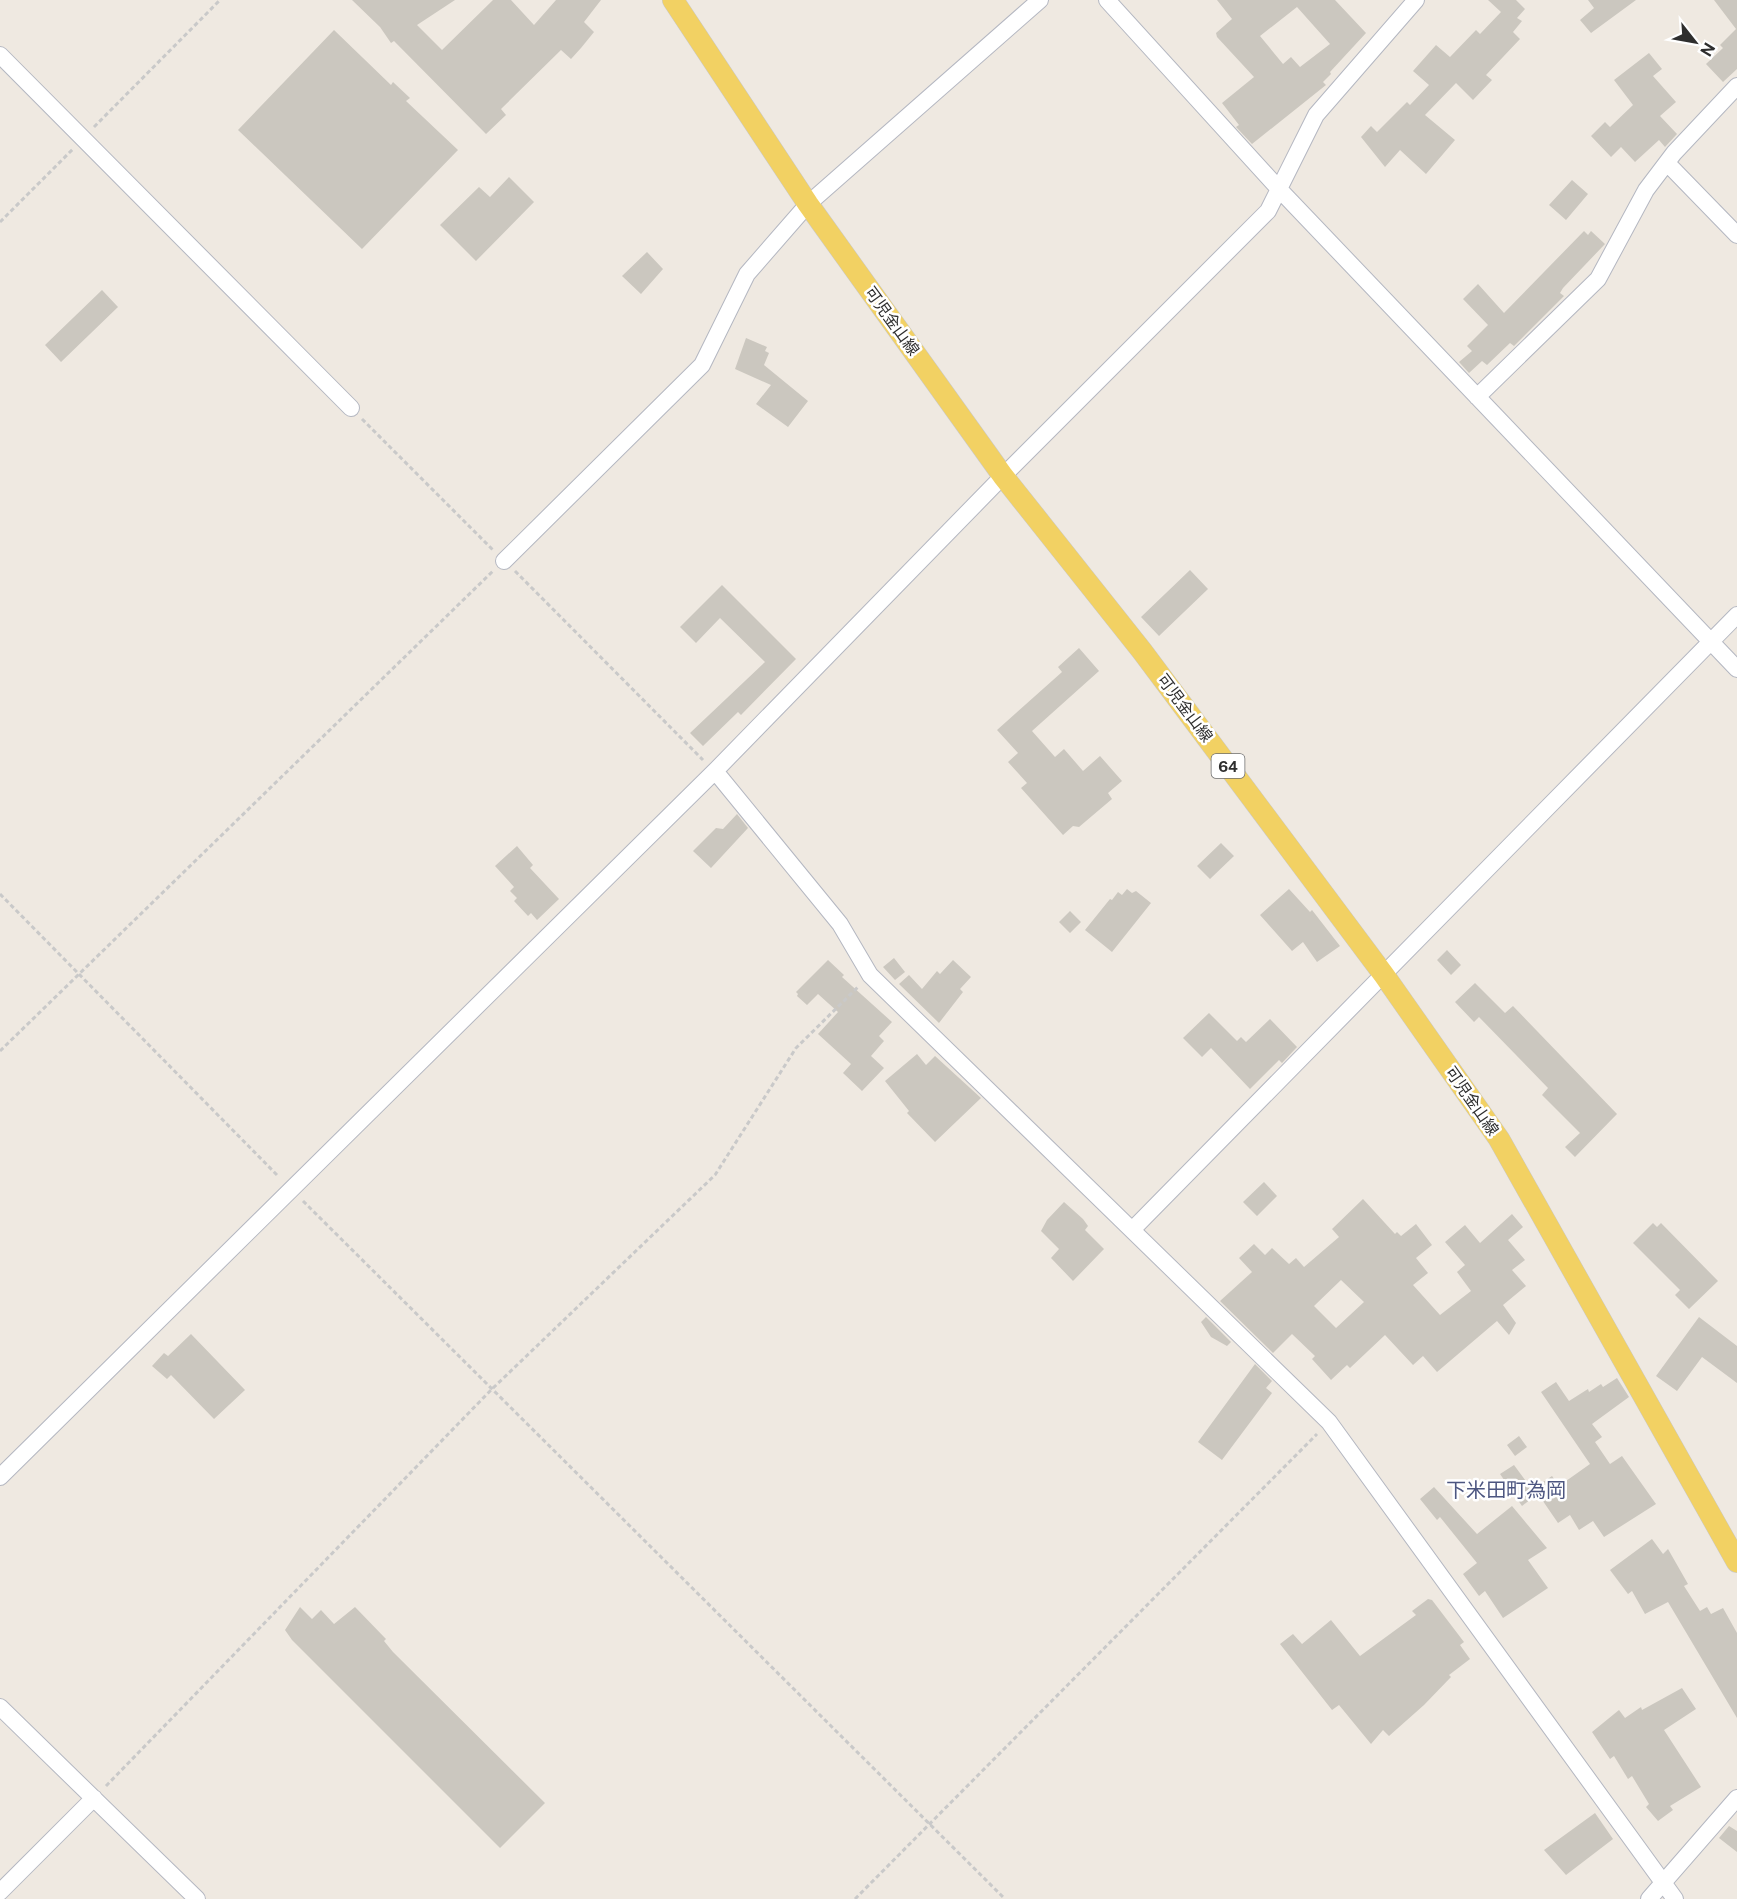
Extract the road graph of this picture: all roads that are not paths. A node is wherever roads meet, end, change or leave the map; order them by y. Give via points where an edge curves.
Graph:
1 (673, 0) edge
2 (1040, 0) edge
3 (1107, 0) edge
4 (1416, 0) edge
5 (0, 55) edge
6 (1737, 86) edge
7 (1667, 163) junction
8 (1278, 188) junction
9 (808, 204) junction
10 (1737, 235) edge
11 (1476, 397) junction
12 (351, 408) road end
13 (1003, 476) junction
14 (504, 561) road end
15 (1737, 615) edge
16 (1710, 642) junction
17 (1737, 669) edge
18 (715, 771) junction
19 (1384, 975) junction
20 (1132, 1230) junction
21 (0, 1477) edge
22 (1737, 1562) edge
23 (0, 1707) edge
24 (94, 1798) junction
25 (1737, 1798) edge
26 (1664, 1884) junction
27 (0, 1892) edge
28 (197, 1899) edge
29 (1649, 1899) edge
30 (1675, 1899) edge

1 - 9 main road, 可児金山線 / 64
2 - 9 street
3 - 8 street
4 - 8 street via 1316,115
5 - 12 street
6 - 7 street
7 - 10 street
7 - 11 street via 1646,190 1598,279
8 - 11 street
8 - 13 street via 1268,211
9 - 13 main road, 可児金山線 / 64
9 - 14 street via 747,274 702,365
11 - 16 street
13 - 18 street
13 - 19 main road, 可児金山線 / 64 via 1142,651
15 - 16 street
16 - 17 street
16 - 19 street
18 - 20 street via 840,924 870,975
18 - 21 street
19 - 20 street
19 - 22 main road, 可児金山線 / 64 via 1499,1139
20 - 26 street via 1329,1422
23 - 24 street
24 - 27 street
24 - 28 street
25 - 26 street
26 - 29 street
26 - 30 street

